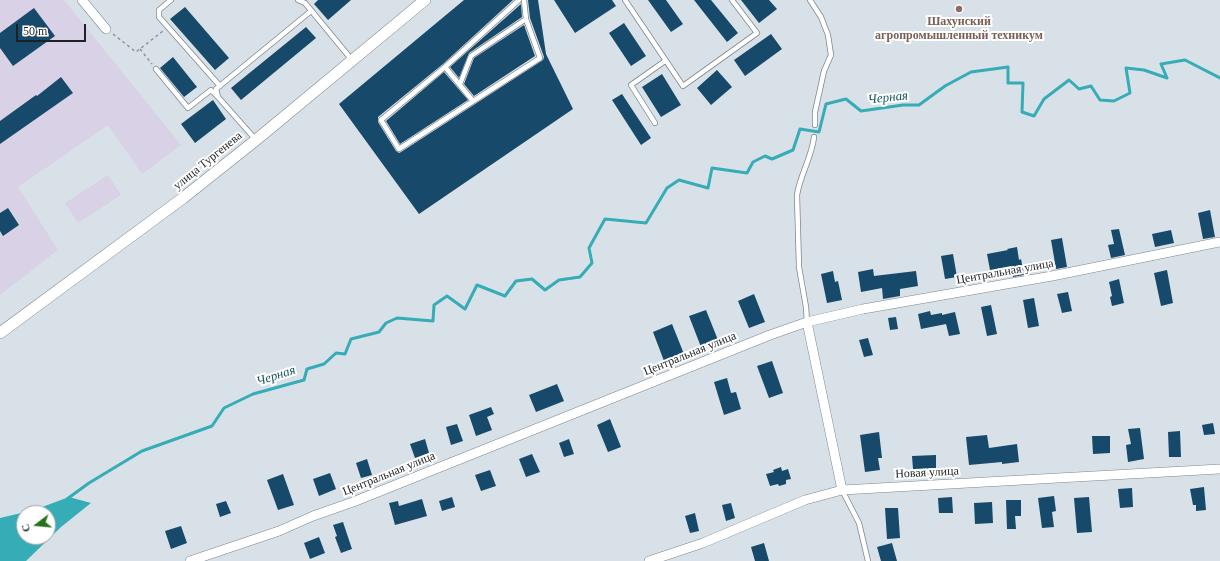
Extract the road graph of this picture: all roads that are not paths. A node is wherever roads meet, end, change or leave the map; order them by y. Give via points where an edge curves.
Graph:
1 (82, 0) edge
2 (171, 0) edge
3 (298, 0) edge
4 (425, 0) edge
5 (519, 0) edge
6 (524, 0) edge
7 (625, 0) edge
8 (732, 0) edge
9 (810, 0) edge
10 (307, 2) edge
11 (311, 11) junction
12 (526, 19) junction
13 (106, 29) road end
14 (352, 60) junction
15 (665, 61) junction
16 (445, 67) junction
17 (156, 69) road end
18 (460, 84) junction
19 (220, 86) junction
20 (218, 96) junction
21 (473, 101) junction
22 (655, 123) dead end
23 (815, 125) dead end
24 (814, 136) dead end
25 (256, 140) junction
26 (1220, 242) edge
27 (807, 322) junction
28 (0, 333) edge
29 (1220, 469) edge
30 (842, 490) junction
31 (190, 561) edge
32 (649, 561) edge
33 (868, 561) edge

1 - 13 street
2 - 19 lane via 158,10 159,17
3 - 10 lane
4 - 14 street, улица Тургенева
5 - 16 lane
6 - 12 lane
7 - 15 lane
8 - 15 lane via 757,33 683,86
9 - 23 lane via 821,17 832,55 824,71 815,112
10 - 11 lane
11 - 14 lane
11 - 19 lane
12 - 18 lane via 471,56
12 - 21 lane via 540,58
14 - 25 street, улица Тургенева
15 - 22 lane via 631,85
16 - 18 lane
16 - 21 lane via 381,120 399,149
17 - 20 lane via 188,108 211,90
18 - 21 lane
19 - 20 lane via 216,89
20 - 25 lane
24 - 27 lane via 813,147 798,185 797,195 799,267
25 - 28 street, улица Тургенева
26 - 27 street, Центральная улица via 1052,276 863,309
27 - 30 street
27 - 31 street, Центральная улица via 280,531
29 - 30 street, Новая улица
30 - 32 street, Новая улица via 806,500 703,543
30 - 33 lane via 859,523

